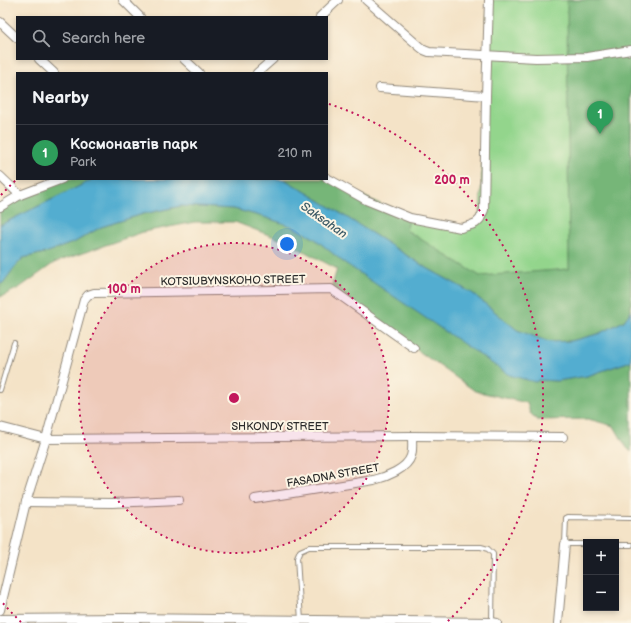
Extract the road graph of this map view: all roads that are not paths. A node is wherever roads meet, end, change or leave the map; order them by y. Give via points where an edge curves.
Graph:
1 (123, 0) edge
2 (338, 0) edge
3 (366, 0) edge
4 (489, 0) edge
5 (139, 16) edge
6 (321, 16) edge
7 (0, 22) edge
8 (16, 37) edge
9 (631, 50) edge
10 (488, 56) junction
11 (40, 60) edge
12 (185, 60) edge
13 (272, 60) edge
14 (53, 72) edge
15 (198, 72) edge
16 (258, 72) edge
17 (380, 88) dead end
18 (486, 96) junction
19 (0, 176) edge
20 (328, 179) edge
21 (60, 180) edge
22 (20, 196) junction
23 (0, 207) edge
24 (14, 342) dead end
25 (414, 348) dead end
26 (0, 390) edge
27 (0, 427) edge
28 (412, 436) junction
29 (563, 437) dead end
30 (46, 439) junction
31 (255, 499) dead end
32 (180, 500) dead end
33 (26, 502) junction
34 (631, 518) edge
35 (565, 544) junction
36 (583, 544) edge
37 (619, 545) edge
38 (631, 545) edge
39 (0, 610) edge
40 (0, 619) edge
41 (301, 621) junction
42 (495, 622) edge
43 (558, 623) edge

1 - 5 street
2 - 6 street
3 - 10 street via 424,50
4 - 10 street
7 - 8 street
9 - 10 street via 587,57
10 - 18 street
11 - 14 street
12 - 15 street
13 - 16 street
17 - 18 street
18 - 20 street via 484,210 476,223 461,228 410,218 366,200
19 - 22 street
21 - 22 street
22 - 23 street
24 - 26 lane
25 - 30 street, KOTSIUBYNSKOHO STREET via 331,289 94,293 84,300
27 - 30 street, SHKONDY STREET
28 - 29 street, SHKONDY STREET
28 - 30 street, SHKONDY STREET
28 - 31 street, FASADNA STREET via 411,456 407,464 386,477
30 - 33 street, KOTSIUBYNSKOHO STREET
32 - 33 street via 112,503
33 - 39 street, KOTSIUBYNSKOHO STREET
34 - 35 lane via 568,517
35 - 36 lane
35 - 43 street
37 - 38 lane
40 - 41 street
41 - 42 street
41 - 42 lane via 297,558 300,550 309,547 481,547 493,554

